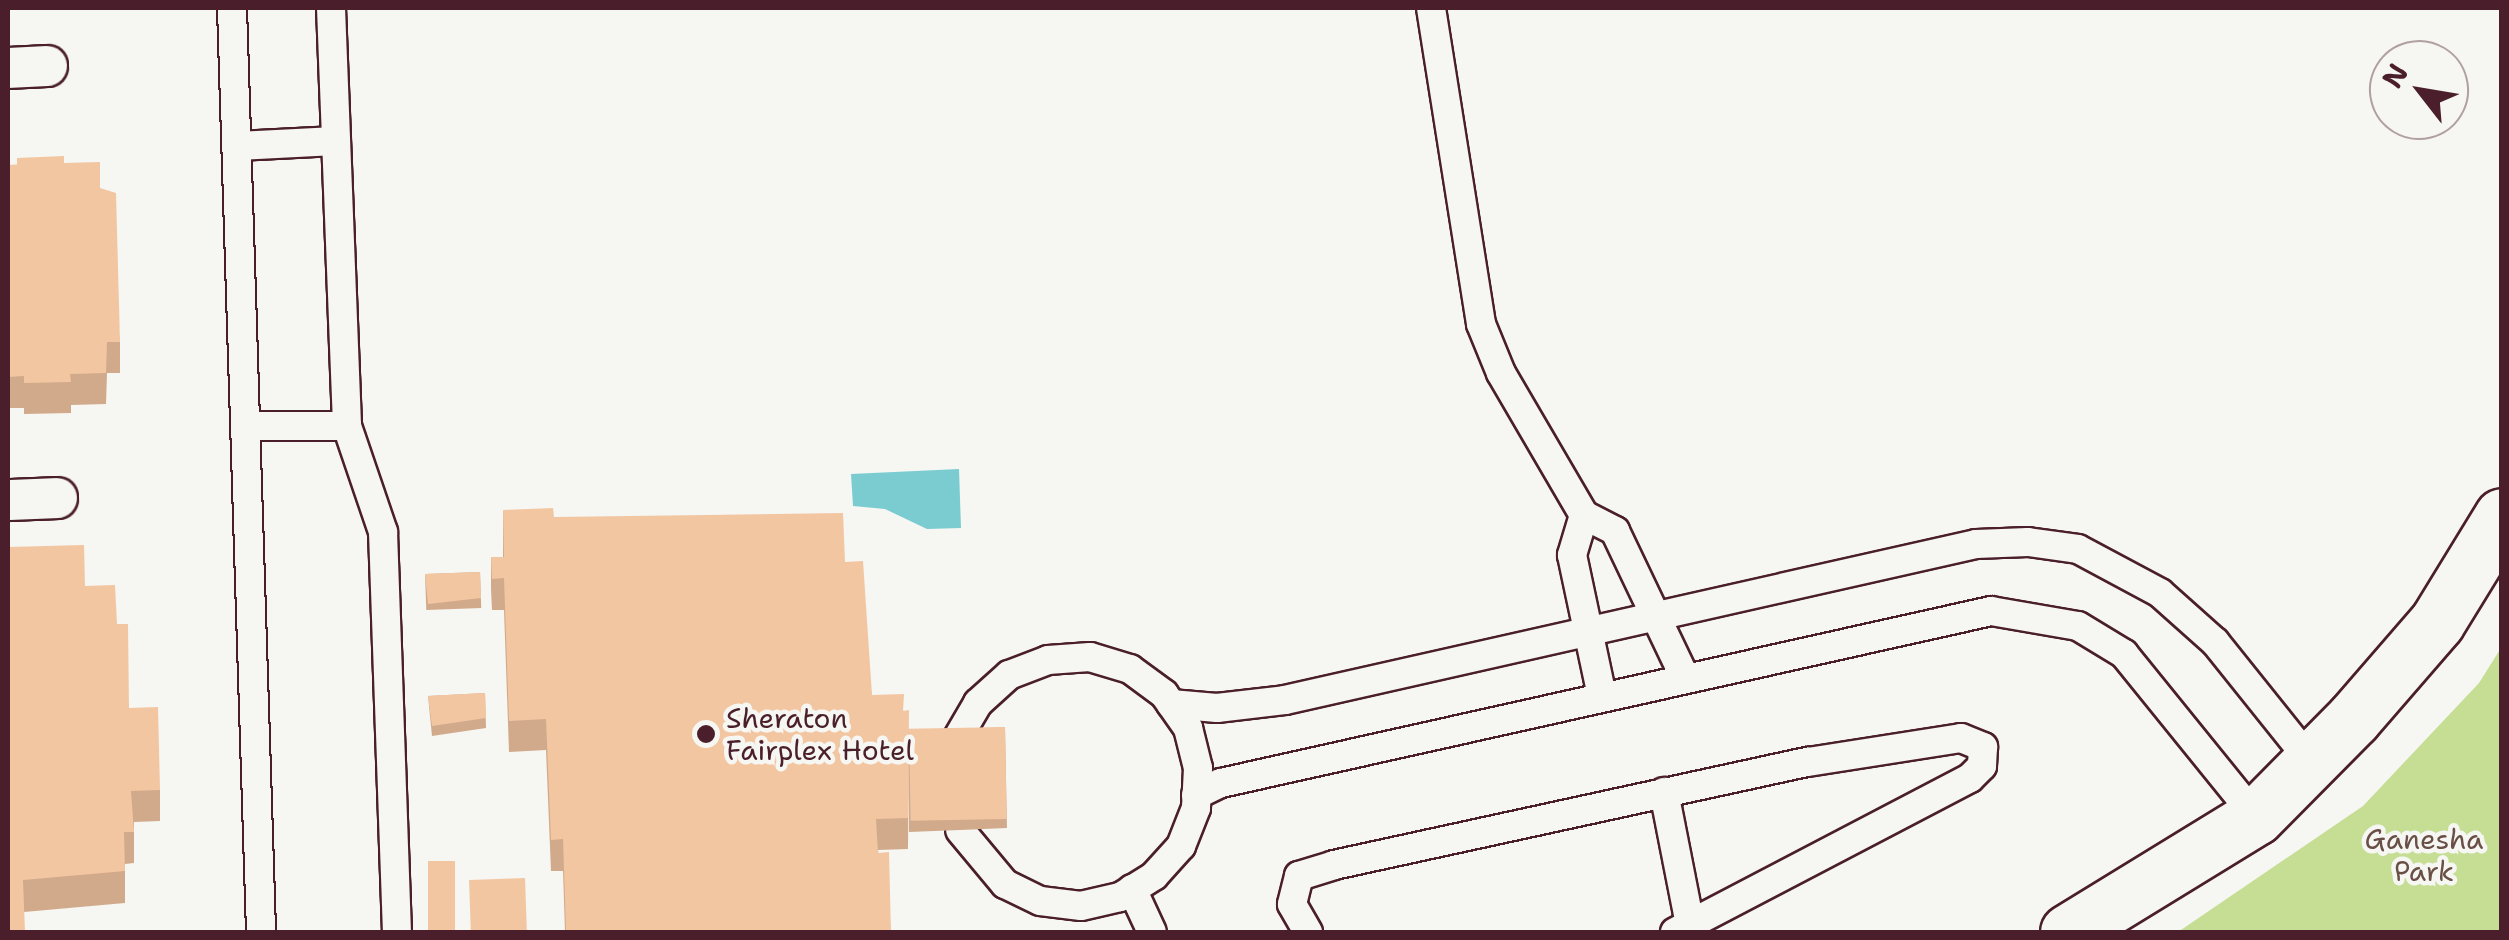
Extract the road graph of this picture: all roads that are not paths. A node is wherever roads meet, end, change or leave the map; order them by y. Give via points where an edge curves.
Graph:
1 (232, 8) edge
2 (331, 8) edge
3 (1431, 8) edge
4 (47, 66) dead end
5 (8, 68) edge
6 (336, 141) junction
7 (237, 146) junction
8 (246, 426) junction
9 (347, 426) junction
10 (57, 498) dead end
11 (8, 500) edge
12 (1584, 515) junction
13 (2502, 516) edge
14 (1659, 616) junction
15 (1588, 632) junction
16 (1685, 678) junction
17 (1602, 696) junction
18 (1171, 704) junction
19 (957, 739) edge
20 (2311, 762) junction
21 (1664, 792) junction
22 (1196, 795) junction
23 (2256, 817) junction
24 (960, 830) edge
25 (1132, 889) junction
26 (1683, 928) edge
27 (261, 932) edge
28 (398, 932) edge
29 (1152, 932) edge
30 (1308, 932) edge
31 (2068, 932) edge

1 - 7 lane
2 - 6 lane
3 - 12 lane via 1482,324 1519,407
4 - 5 street
6 - 7 lane
6 - 9 lane
7 - 8 lane
8 - 9 lane
8 - 27 lane
9 - 28 lane via 382,532
10 - 11 street
12 - 14 lane via 1615,531
12 - 15 lane via 1572,555
13 - 20 main road via 2438,622
14 - 15 lane
14 - 16 lane
14 - 20 lane via 1976,544 2078,549 2124,568 2215,642
15 - 17 lane
15 - 18 lane via 1285,700 1217,708
16 - 17 lane
16 - 23 lane via 1962,615 2034,614 2078,626 2124,654
17 - 22 lane via 1221,782
18 - 19 lane via 1130,669 1090,657 1048,660 1009,676 978,703
18 - 22 lane via 1188,728 1198,768
20 - 23 main road
21 - 26 lane
21 - 26 lane via 1961,738 1983,748 1982,766 1970,778
21 - 30 lane via 1299,876 1292,904
22 - 25 lane via 1180,846
23 - 31 main road
24 - 25 lane via 1005,884 1040,901 1081,906
25 - 29 lane

